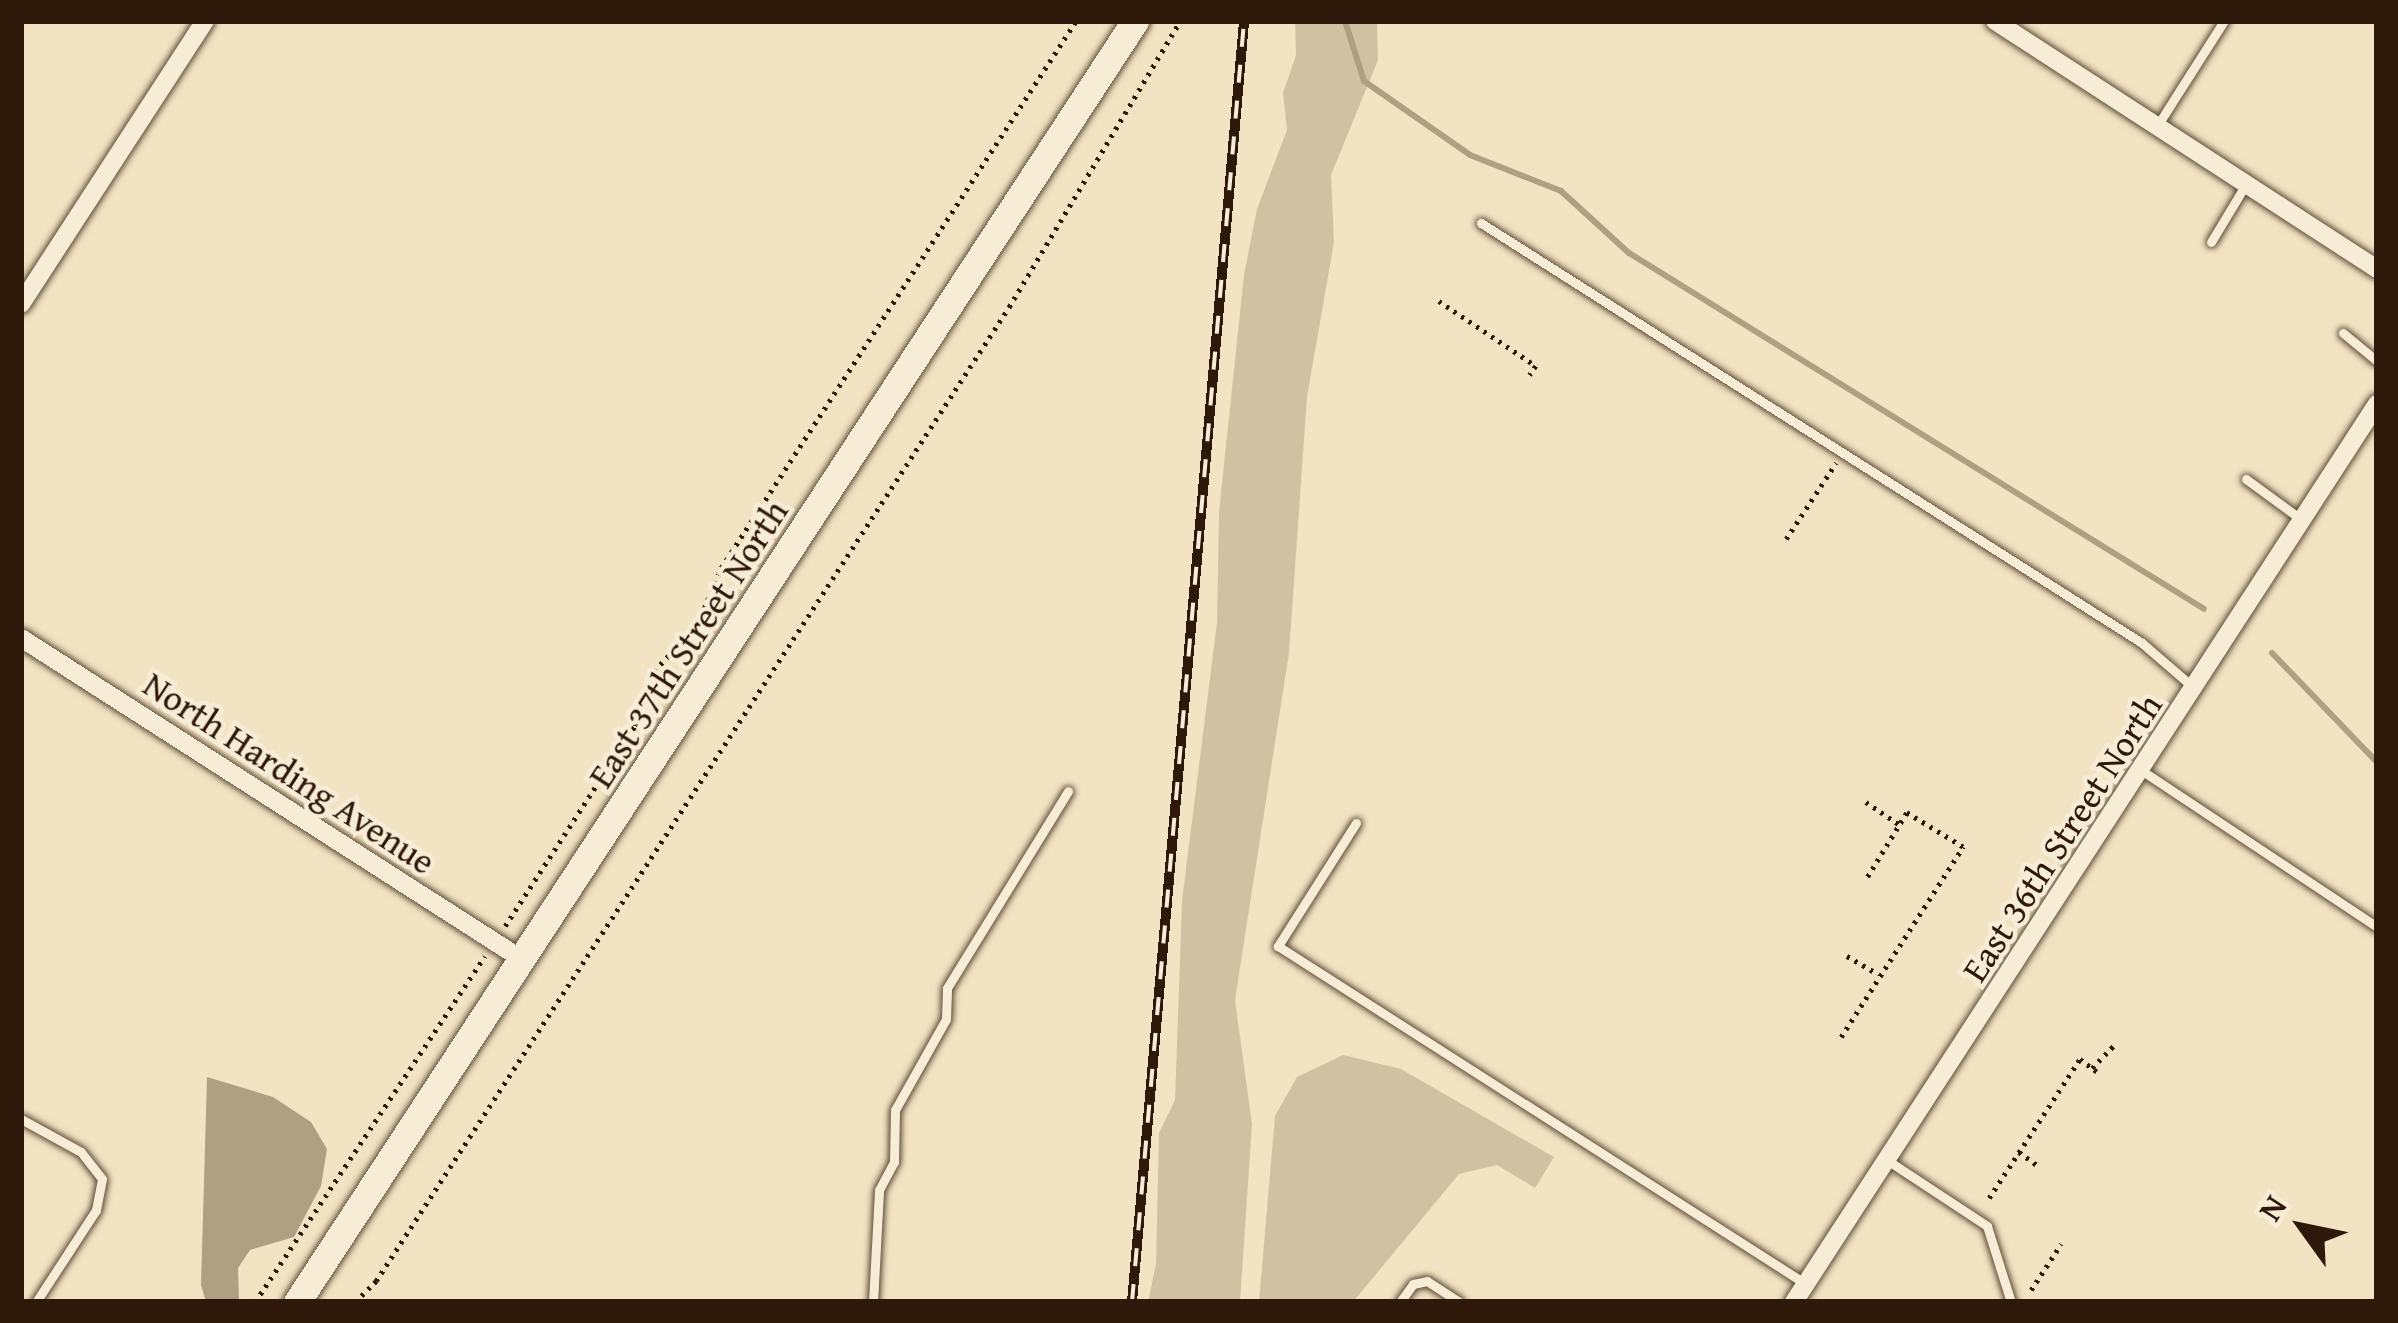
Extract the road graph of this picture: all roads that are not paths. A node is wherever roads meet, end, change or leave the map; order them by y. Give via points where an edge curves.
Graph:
1 (205, 21) edge
2 (1135, 21) edge
3 (1995, 21) edge
4 (2224, 21) edge
5 (2157, 126) junction
6 (2246, 184) junction
7 (1481, 223) dead end
8 (2211, 242) dead end
9 (2377, 269) edge
10 (21, 304) edge
11 (2343, 333) dead end
12 (2377, 361) edge
13 (2377, 404) edge
14 (2246, 479) dead end
15 (2302, 520) junction
16 (21, 638) edge
17 (2198, 691) junction
18 (2144, 772) junction
19 (1068, 791) dead end
20 (1356, 823) dead end
21 (2377, 928) edge
22 (523, 960) junction
23 (21, 1119) edge
24 (1887, 1160) junction
25 (1806, 1284) junction
26 (36, 1302) edge
27 (296, 1302) edge
28 (873, 1302) edge
29 (1400, 1302) edge
30 (1459, 1302) edge
31 (1795, 1302) edge
32 (2012, 1302) edge

1 - 10 street
2 - 22 main road, East 37th Street North
3 - 5 street
4 - 5 lane
5 - 6 street
6 - 8 lane
6 - 9 street
7 - 17 lane via 2142,644
11 - 12 lane
13 - 15 street, East 36th Street North
14 - 15 lane
15 - 17 street, East 36th Street North
16 - 22 street, North Harding Avenue
17 - 18 street, East 36th Street North
18 - 21 lane
18 - 24 street, East 36th Street North
19 - 28 lane via 946,988 946,1019 895,1110 894,1162 879,1190
20 - 25 lane via 1278,946
22 - 27 main road, East 37th Street North
23 - 26 lane via 81,1152 102,1179 96,1210
24 - 25 street, East 36th Street North
24 - 32 lane via 1987,1226
25 - 31 street, East 36th Street North
29 - 30 lane via 1413,1284 1427,1281

